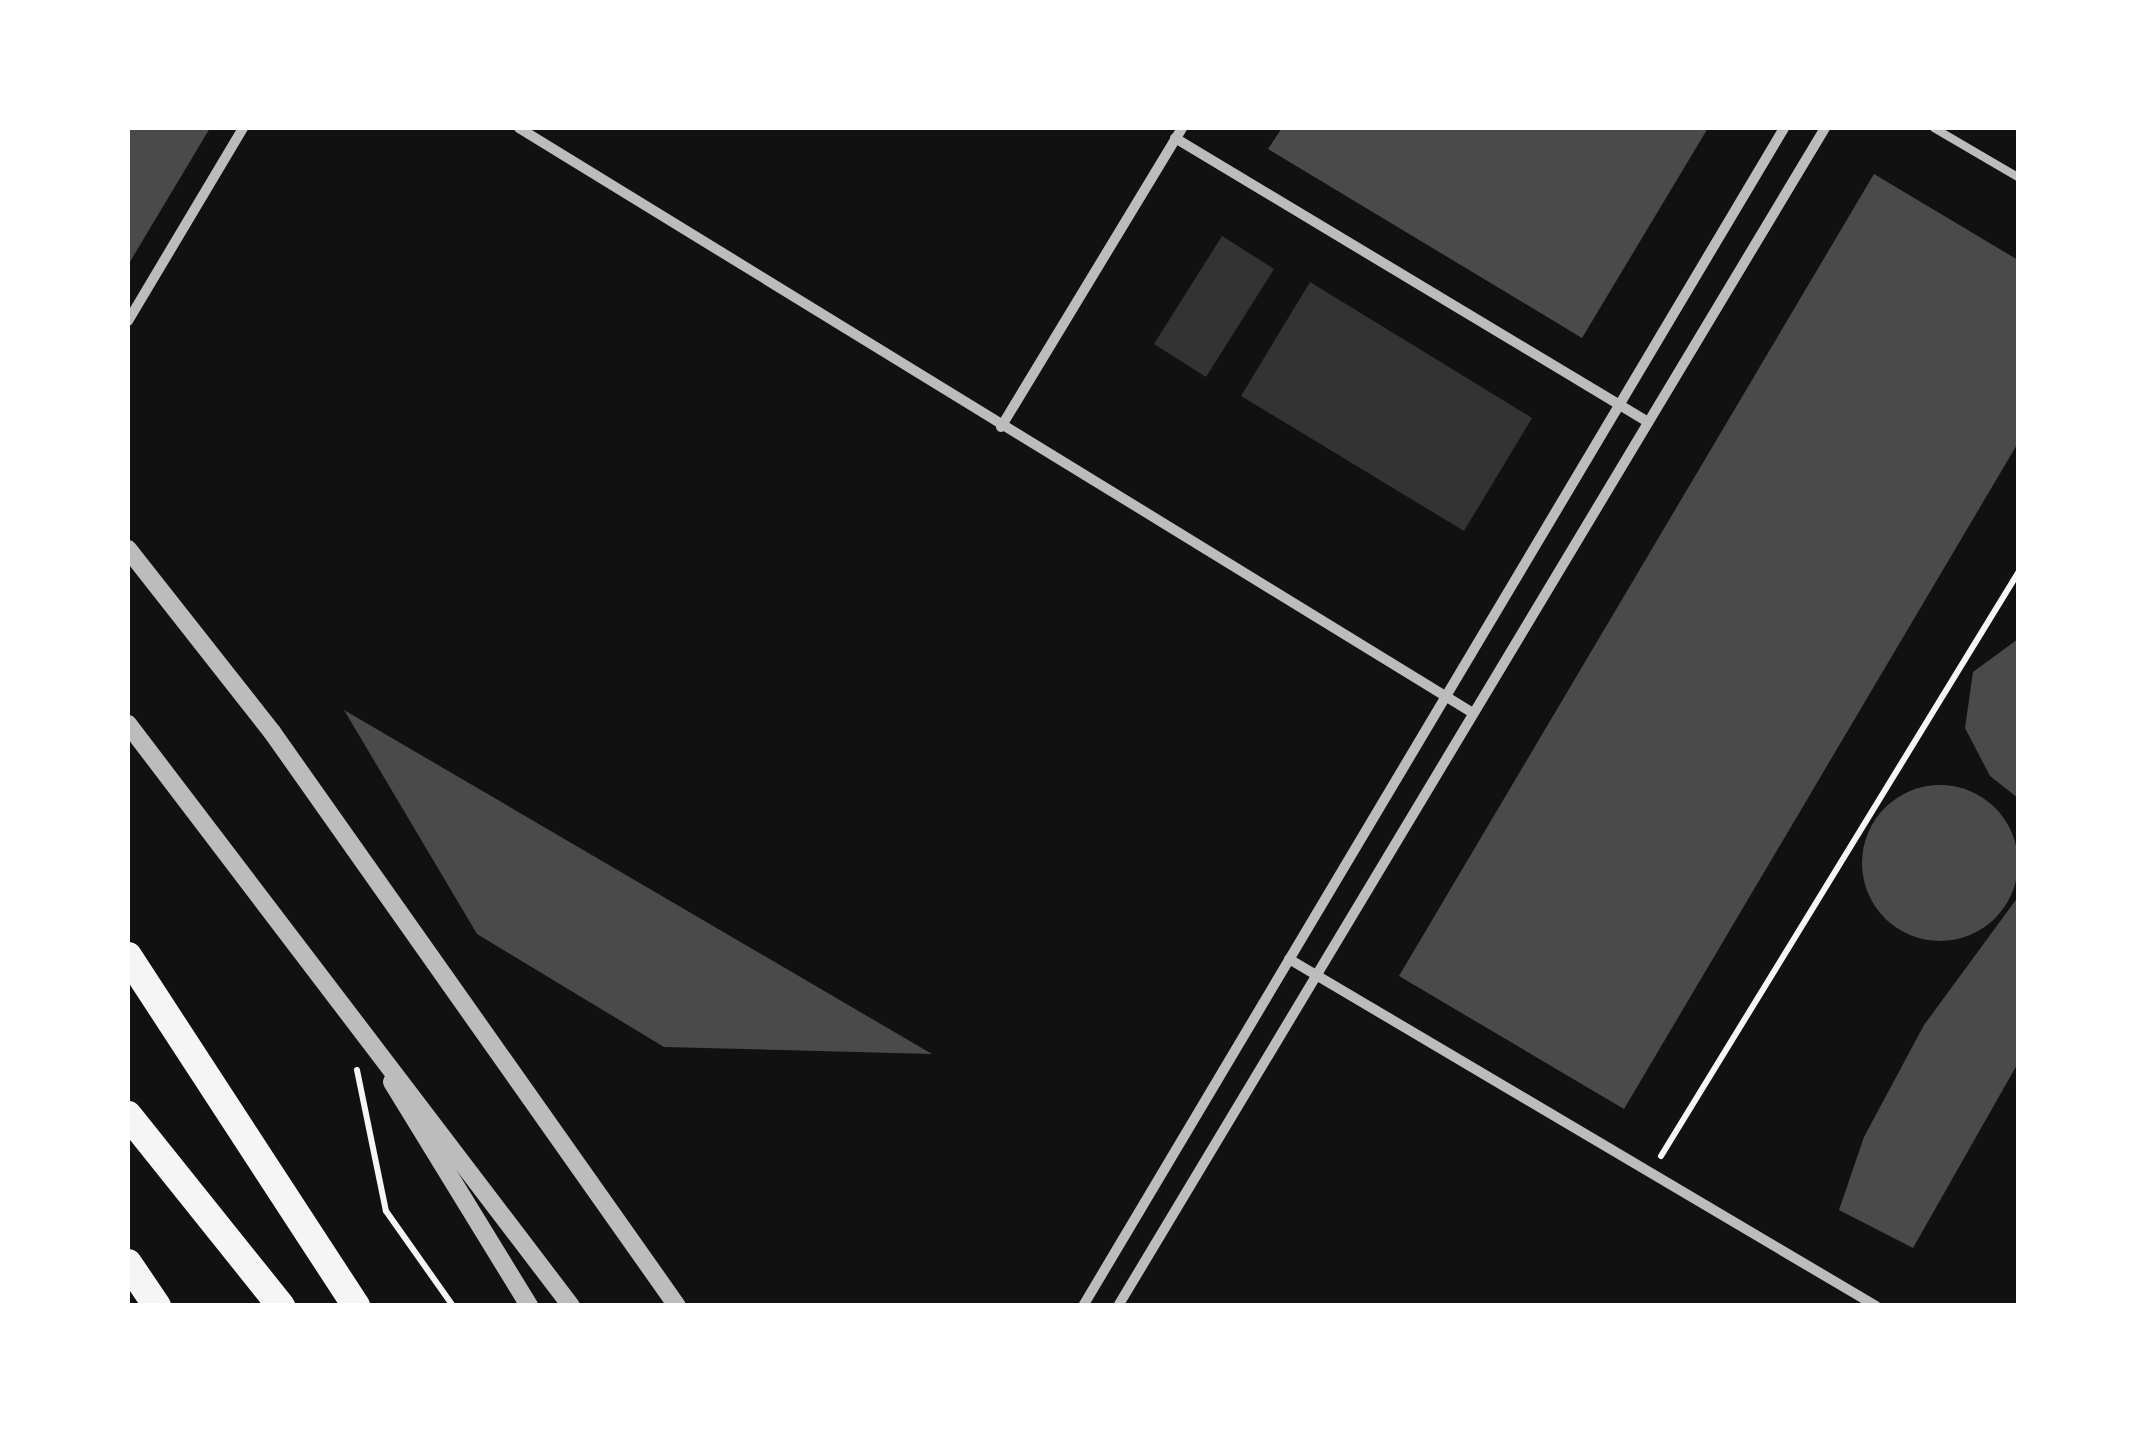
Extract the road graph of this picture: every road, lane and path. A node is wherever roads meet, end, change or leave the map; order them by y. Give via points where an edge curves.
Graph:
1 (244, 128) edge
2 (519, 128) edge
3 (1784, 128) edge
4 (1825, 128) edge
5 (1934, 128) edge
6 (1178, 133) edge
7 (2018, 177) edge
8 (128, 321) edge
9 (1619, 405) junction
10 (1648, 422) junction
11 (1001, 426) junction
12 (128, 549) edge
13 (2018, 573) edge
14 (1446, 696) junction
15 (1473, 713) junction
16 (128, 724) edge
17 (128, 956) edge
18 (1289, 959) junction
19 (1315, 975) junction
20 (341, 996) junction
21 (352, 1050) dead end
22 (128, 1115) edge
23 (1651, 1172) junction
24 (128, 1262) edge
25 (157, 1306) edge
26 (281, 1306) edge
27 (356, 1306) edge
28 (452, 1306) edge
29 (529, 1306) edge
30 (571, 1306) edge
31 (677, 1306) edge
32 (1083, 1306) edge
33 (1118, 1306) edge
34 (1876, 1306) edge

1 - 8 street
2 - 11 street
3 - 9 street
4 - 10 street
5 - 7 lane
6 - 9 street
6 - 11 street
9 - 10 street
9 - 14 street
10 - 15 street
11 - 14 street
12 - 31 street via 272,732
13 - 23 path
14 - 15 street
14 - 18 street
15 - 19 street
16 - 20 street
17 - 27 highway
18 - 19 street
18 - 32 street
19 - 23 street
19 - 33 street
20 - 29 street
20 - 30 street
21 - 28 path via 386,1211
22 - 26 highway
23 - 34 street
24 - 25 highway

